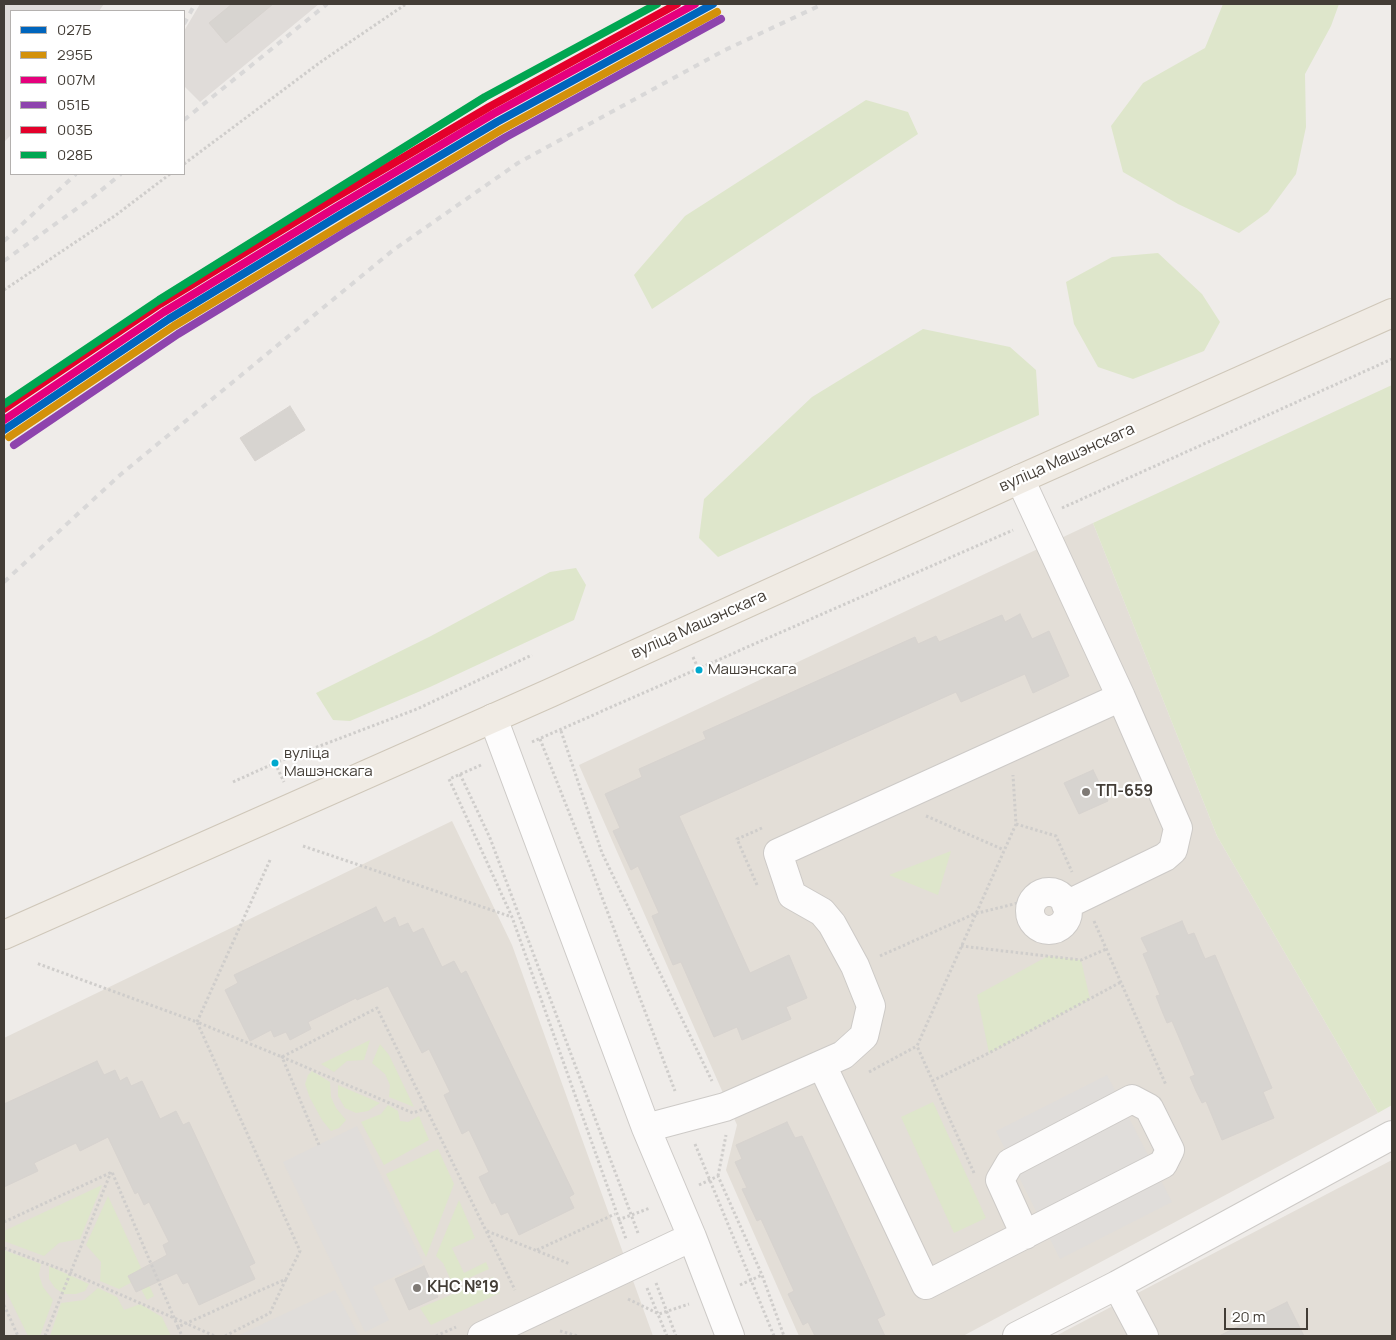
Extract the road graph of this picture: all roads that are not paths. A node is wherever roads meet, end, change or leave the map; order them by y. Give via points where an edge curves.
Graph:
1 (1392, 313) edge
2 (1020, 479) junction
3 (1121, 697) junction
4 (494, 718) junction
5 (1034, 898) road end
6 (4, 935) edge
7 (822, 1065) junction
8 (646, 1128) junction
9 (1392, 1135) edge
10 (1025, 1235) junction
11 (692, 1237) junction
12 (1117, 1285) junction
13 (482, 1336) edge
14 (730, 1336) edge
15 (1017, 1336) edge
16 (1144, 1336) edge

1 - 2 main road, вуліца Машэнскага
2 - 3 street
2 - 4 main road, вуліца Машэнскага
3 - 5 street via 1178,828 1173,850 1166,857 1075,900 1050,893
3 - 7 street via 778,853 792,895 822,912 832,924 855,966 871,1006 864,1036 843,1055
4 - 6 main road, вуліца Машэнскага
4 - 8 street
7 - 8 street via 720,1097 685,1117
7 - 10 street via 926,1285
8 - 11 street
9 - 12 street
10 - 10 street via 1000,1180 1010,1163 1132,1099 1149,1108 1170,1150 1163,1164
11 - 13 street
11 - 14 street
12 - 15 street
12 - 16 street

